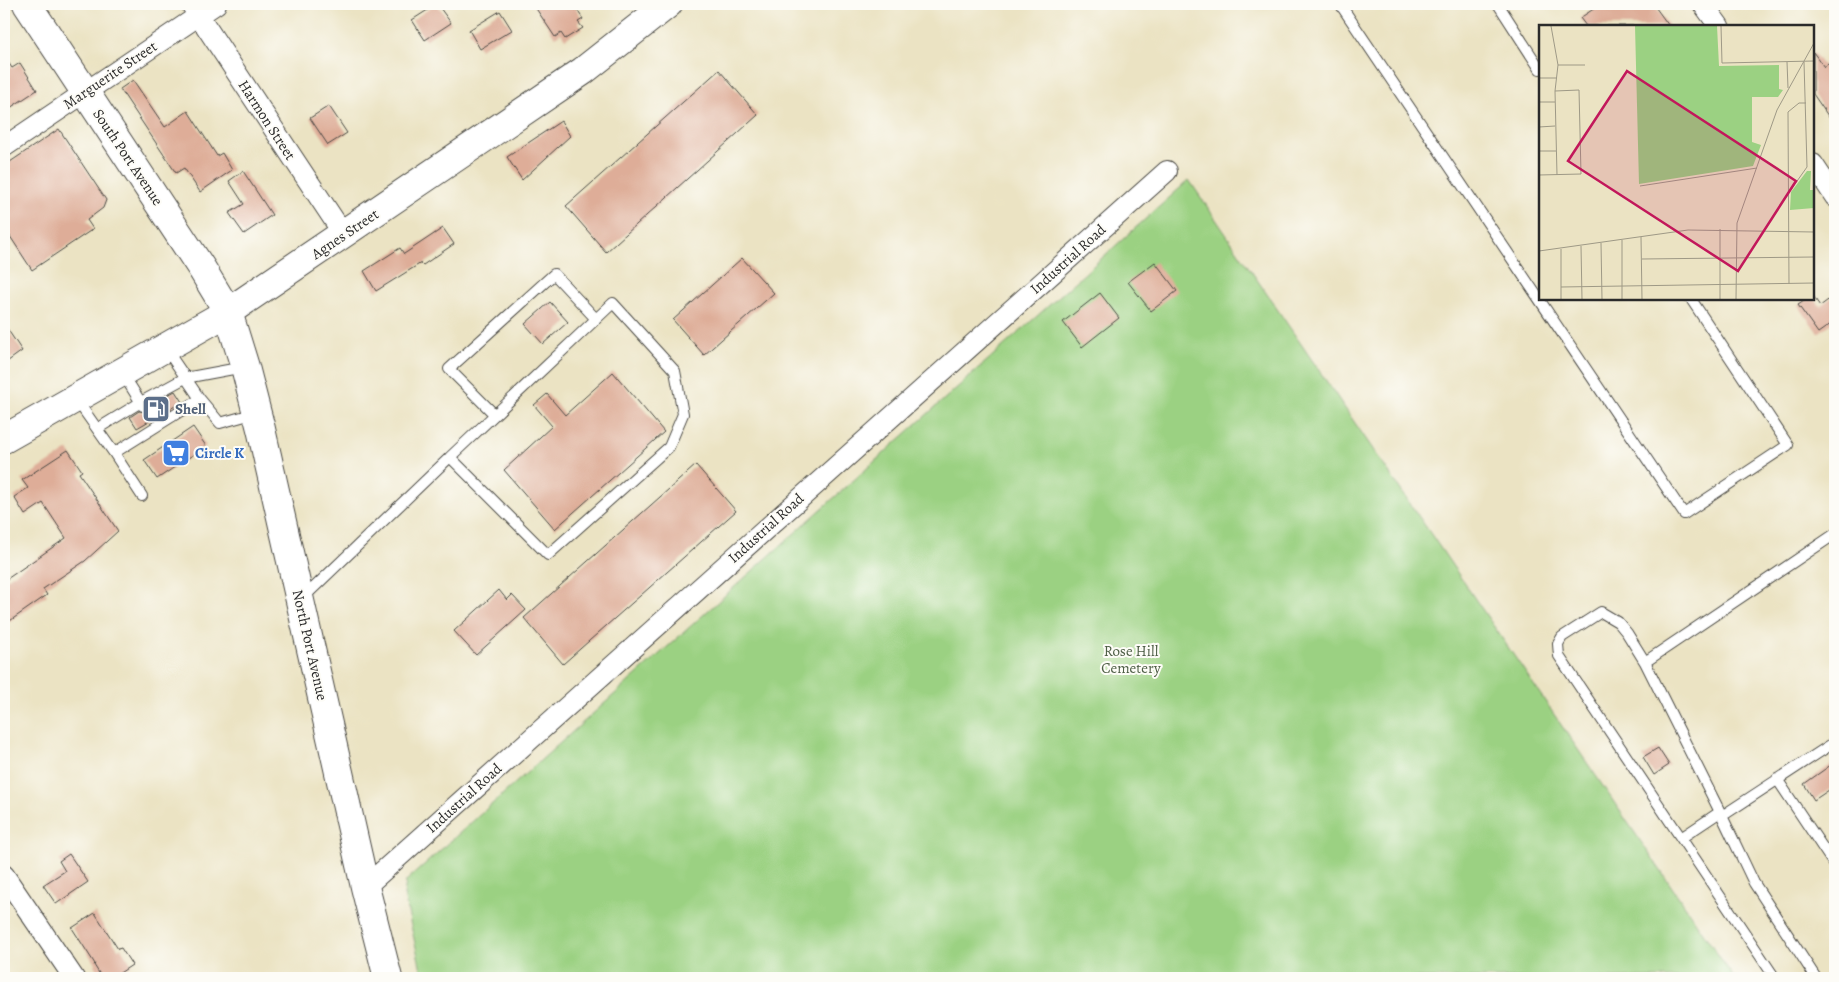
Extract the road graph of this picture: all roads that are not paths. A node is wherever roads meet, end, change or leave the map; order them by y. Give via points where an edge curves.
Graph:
1 (27, 4) edge
2 (216, 4) edge
3 (668, 4) edge
4 (1340, 4) edge
5 (1498, 4) edge
6 (1703, 4) edge
7 (195, 10) edge
8 (1718, 25) edge
9 (1539, 67) edge
10 (85, 92) junction
11 (4, 147) edge
12 (1814, 166) edge
13 (1167, 171) dead end
14 (1835, 197) edge
15 (344, 235) junction
16 (1539, 299) edge
17 (1540, 300) edge
18 (1693, 300) edge
19 (228, 312) junction
20 (596, 319) junction
21 (166, 348) junction
22 (245, 367) junction
23 (122, 372) junction
24 (185, 378) junction
25 (76, 398) junction
26 (200, 399) junction
27 (142, 405) junction
28 (257, 413) junction
29 (494, 414) junction
30 (97, 429) junction
31 (4, 438) edge
32 (114, 453) junction
33 (450, 457) junction
34 (142, 496) dead end
35 (1835, 534) edge
36 (300, 601) junction
37 (1645, 662) junction
38 (1835, 742) edge
39 (1777, 779) junction
40 (1721, 814) junction
41 (1681, 838) junction
42 (1835, 866) edge
43 (4, 875) edge
44 (365, 887) junction
45 (74, 978) edge
46 (388, 978) edge
47 (1775, 978) edge
48 (1816, 978) edge

1 - 10 main road, South Port Avenue
2 - 7 street, Marguerite Street
3 - 15 main road, Agnes Street via 583,71
4 - 16 lane
5 - 9 lane
6 - 8 street
7 - 10 street, Marguerite Street
7 - 15 street, Harmon Street
10 - 11 street, Marguerite Street
10 - 19 main road, South Port Avenue
12 - 14 street
13 - 44 street, Industrial Road
15 - 19 main road, Agnes Street
17 - 18 lane via 1684,514 1788,445
19 - 21 main road, Agnes Street
19 - 22 main road, North Port Avenue
20 - 29 lane
20 - 29 lane via 554,274 449,369
20 - 33 lane via 613,304 675,371 683,414 669,447 548,555
21 - 23 main road, Agnes Street
21 - 24 lane
22 - 24 lane
22 - 28 main road, North Port Avenue
23 - 25 main road, Agnes Street
23 - 27 lane
24 - 26 lane
24 - 27 lane
25 - 30 lane
25 - 31 main road, Agnes Street
26 - 28 lane via 220,423
26 - 32 lane via 154,423
27 - 30 lane
28 - 36 main road, North Port Avenue
29 - 33 lane
30 - 32 lane
32 - 34 lane
33 - 36 lane
35 - 37 lane
36 - 44 main road, North Port Avenue
37 - 40 lane
37 - 41 lane via 1627,632 1601,612 1562,637 1558,644 1559,656
38 - 39 lane
39 - 40 lane
39 - 42 lane
40 - 41 lane
40 - 48 lane via 1754,883
41 - 47 lane
43 - 45 street
44 - 46 main road, North Port Avenue

